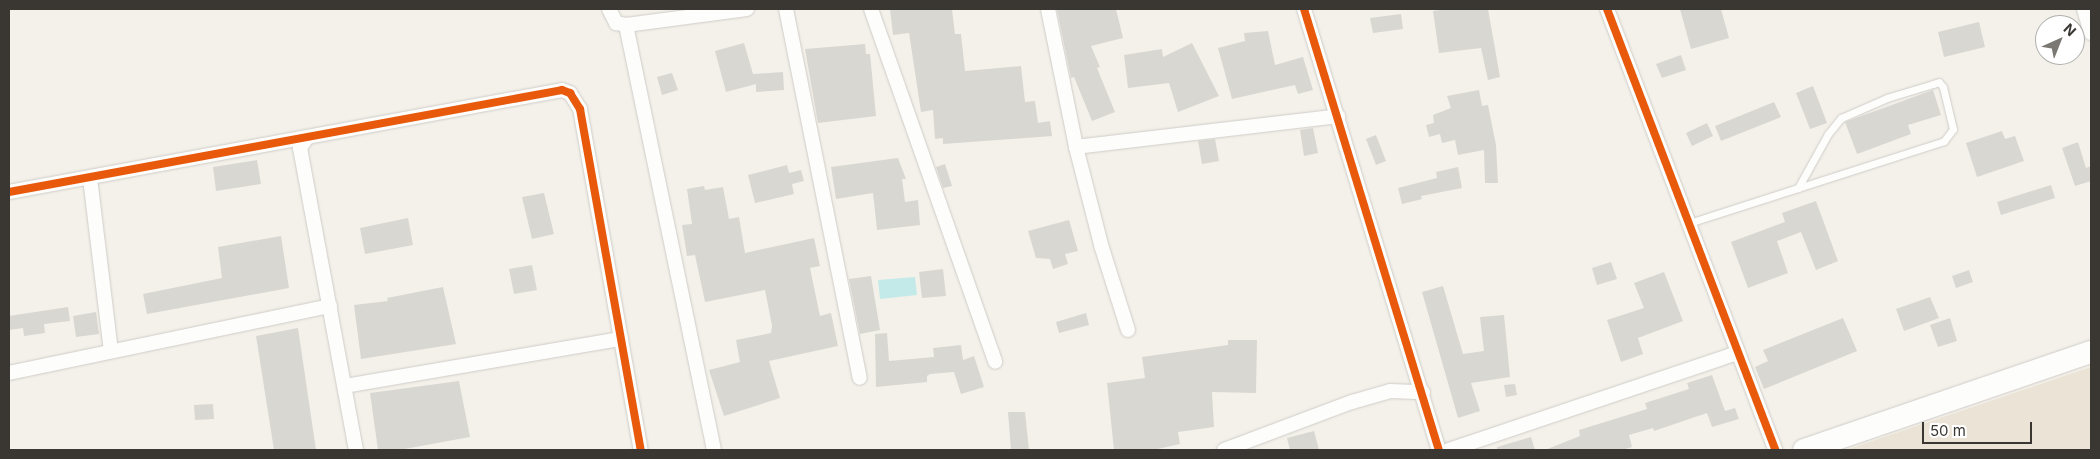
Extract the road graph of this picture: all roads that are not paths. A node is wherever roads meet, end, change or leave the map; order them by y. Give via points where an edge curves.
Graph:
1 (608, 9) edge
2 (747, 9) edge
3 (786, 9) edge
4 (871, 9) edge
5 (1048, 9) edge
6 (1304, 9) edge
7 (1607, 9) edge
8 (2084, 9) edge
9 (626, 25) junction
10 (2091, 33) edge
11 (1338, 116) junction
12 (306, 139) junction
13 (1076, 147) junction
14 (90, 178) junction
15 (1798, 188) junction
16 (9, 192) edge
17 (1689, 223) junction
18 (330, 306) junction
19 (1128, 330) dead end
20 (621, 339) junction
21 (112, 352) junction
22 (2091, 352) edge
23 (1738, 353) junction
24 (994, 362) dead end
25 (9, 373) edge
26 (860, 378) dead end
27 (344, 386) junction
28 (1423, 392) junction
29 (356, 450) edge
30 (641, 450) edge
31 (714, 450) edge
32 (1224, 450) edge
33 (1439, 450) edge
34 (1450, 450) edge
35 (1775, 450) edge
36 (1804, 450) edge

1 - 9 street via 616,22
2 - 9 street
3 - 26 street
4 - 24 street
5 - 13 street
6 - 11 street
7 - 17 street
8 - 10 street
9 - 31 street
11 - 13 street
11 - 28 street
12 - 14 street
12 - 18 street via 300,148
12 - 20 street via 552,92 570,93 580,109
13 - 19 street via 1102,248
14 - 16 street
14 - 21 street
15 - 15 lane via 1944,141 1953,129 1943,87 1939,82 1841,118 1828,134
15 - 17 lane
17 - 23 street
18 - 21 street
18 - 27 street
20 - 27 street
20 - 30 street
21 - 25 street
22 - 36 highway
23 - 34 street
23 - 35 street
27 - 29 street
28 - 32 street via 1390,391 1352,402
28 - 33 street

